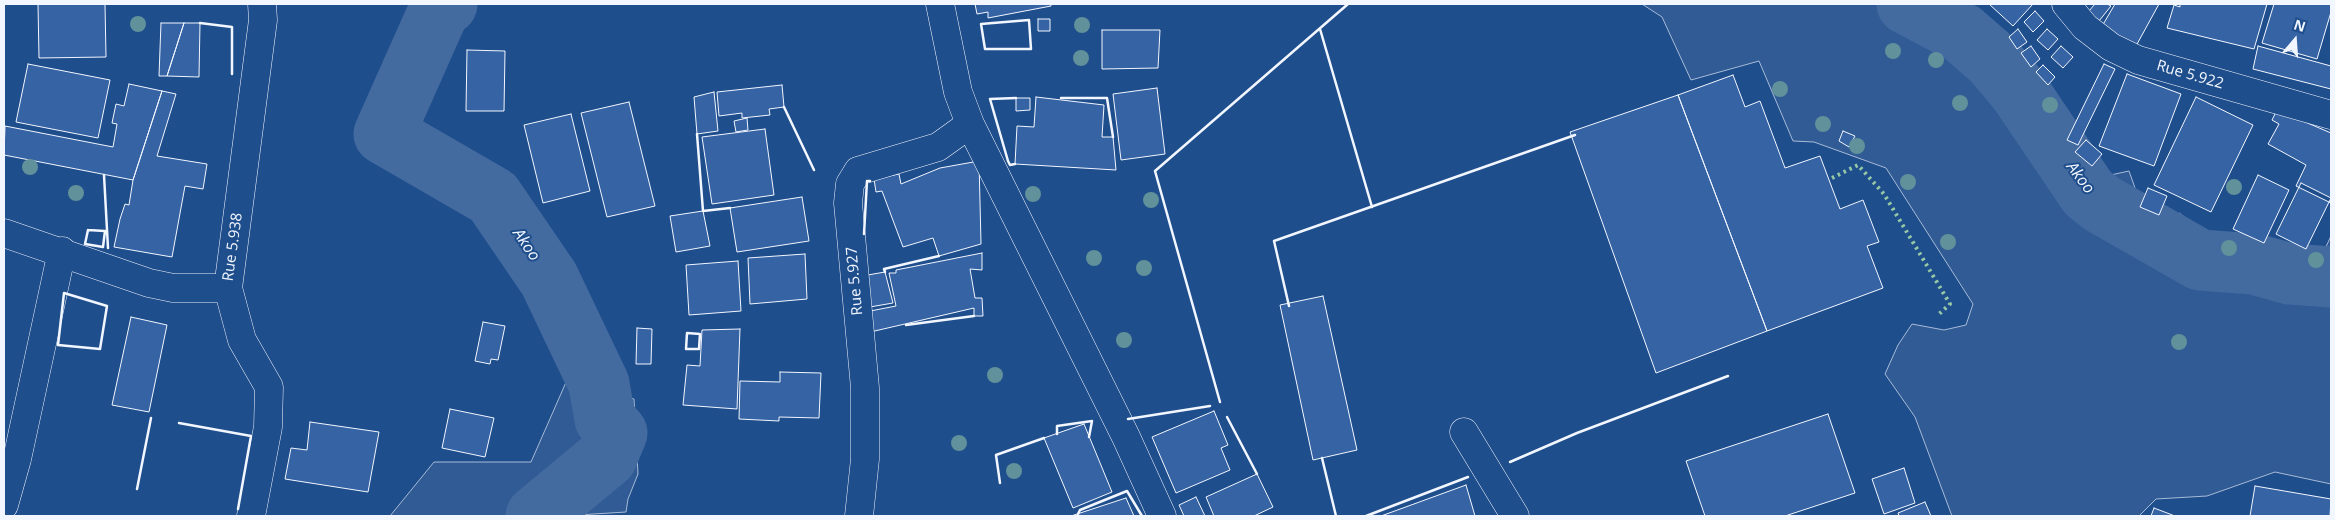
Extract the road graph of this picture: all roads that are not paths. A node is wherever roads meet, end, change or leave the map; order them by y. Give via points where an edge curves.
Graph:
1 (262, 4) edge
2 (940, 4) edge
3 (2066, 4) edge
4 (2331, 116) edge
5 (970, 124) junction
6 (4, 233) edge
7 (62, 252) junction
8 (228, 288) junction
9 (1464, 432) dead end
10 (4, 506) edge
11 (250, 516) edge
12 (859, 516) edge
13 (1162, 516) edge
14 (1515, 516) edge

1 - 8 street, Rue 5.938 via 263,20
2 - 5 street via 958,92
3 - 4 street, Rue 5.922 via 2085,27 2111,47 2138,60
5 - 12 street, Rue 5.927 via 938,147 858,171 850,184 848,204 865,388 865,459
5 - 13 street
6 - 7 street, Rue 5.938
7 - 8 street, Rue 5.938 via 149,284 173,288
7 - 10 street via 18,459
8 - 11 street via 242,340 269,387 268,427
9 - 14 street

